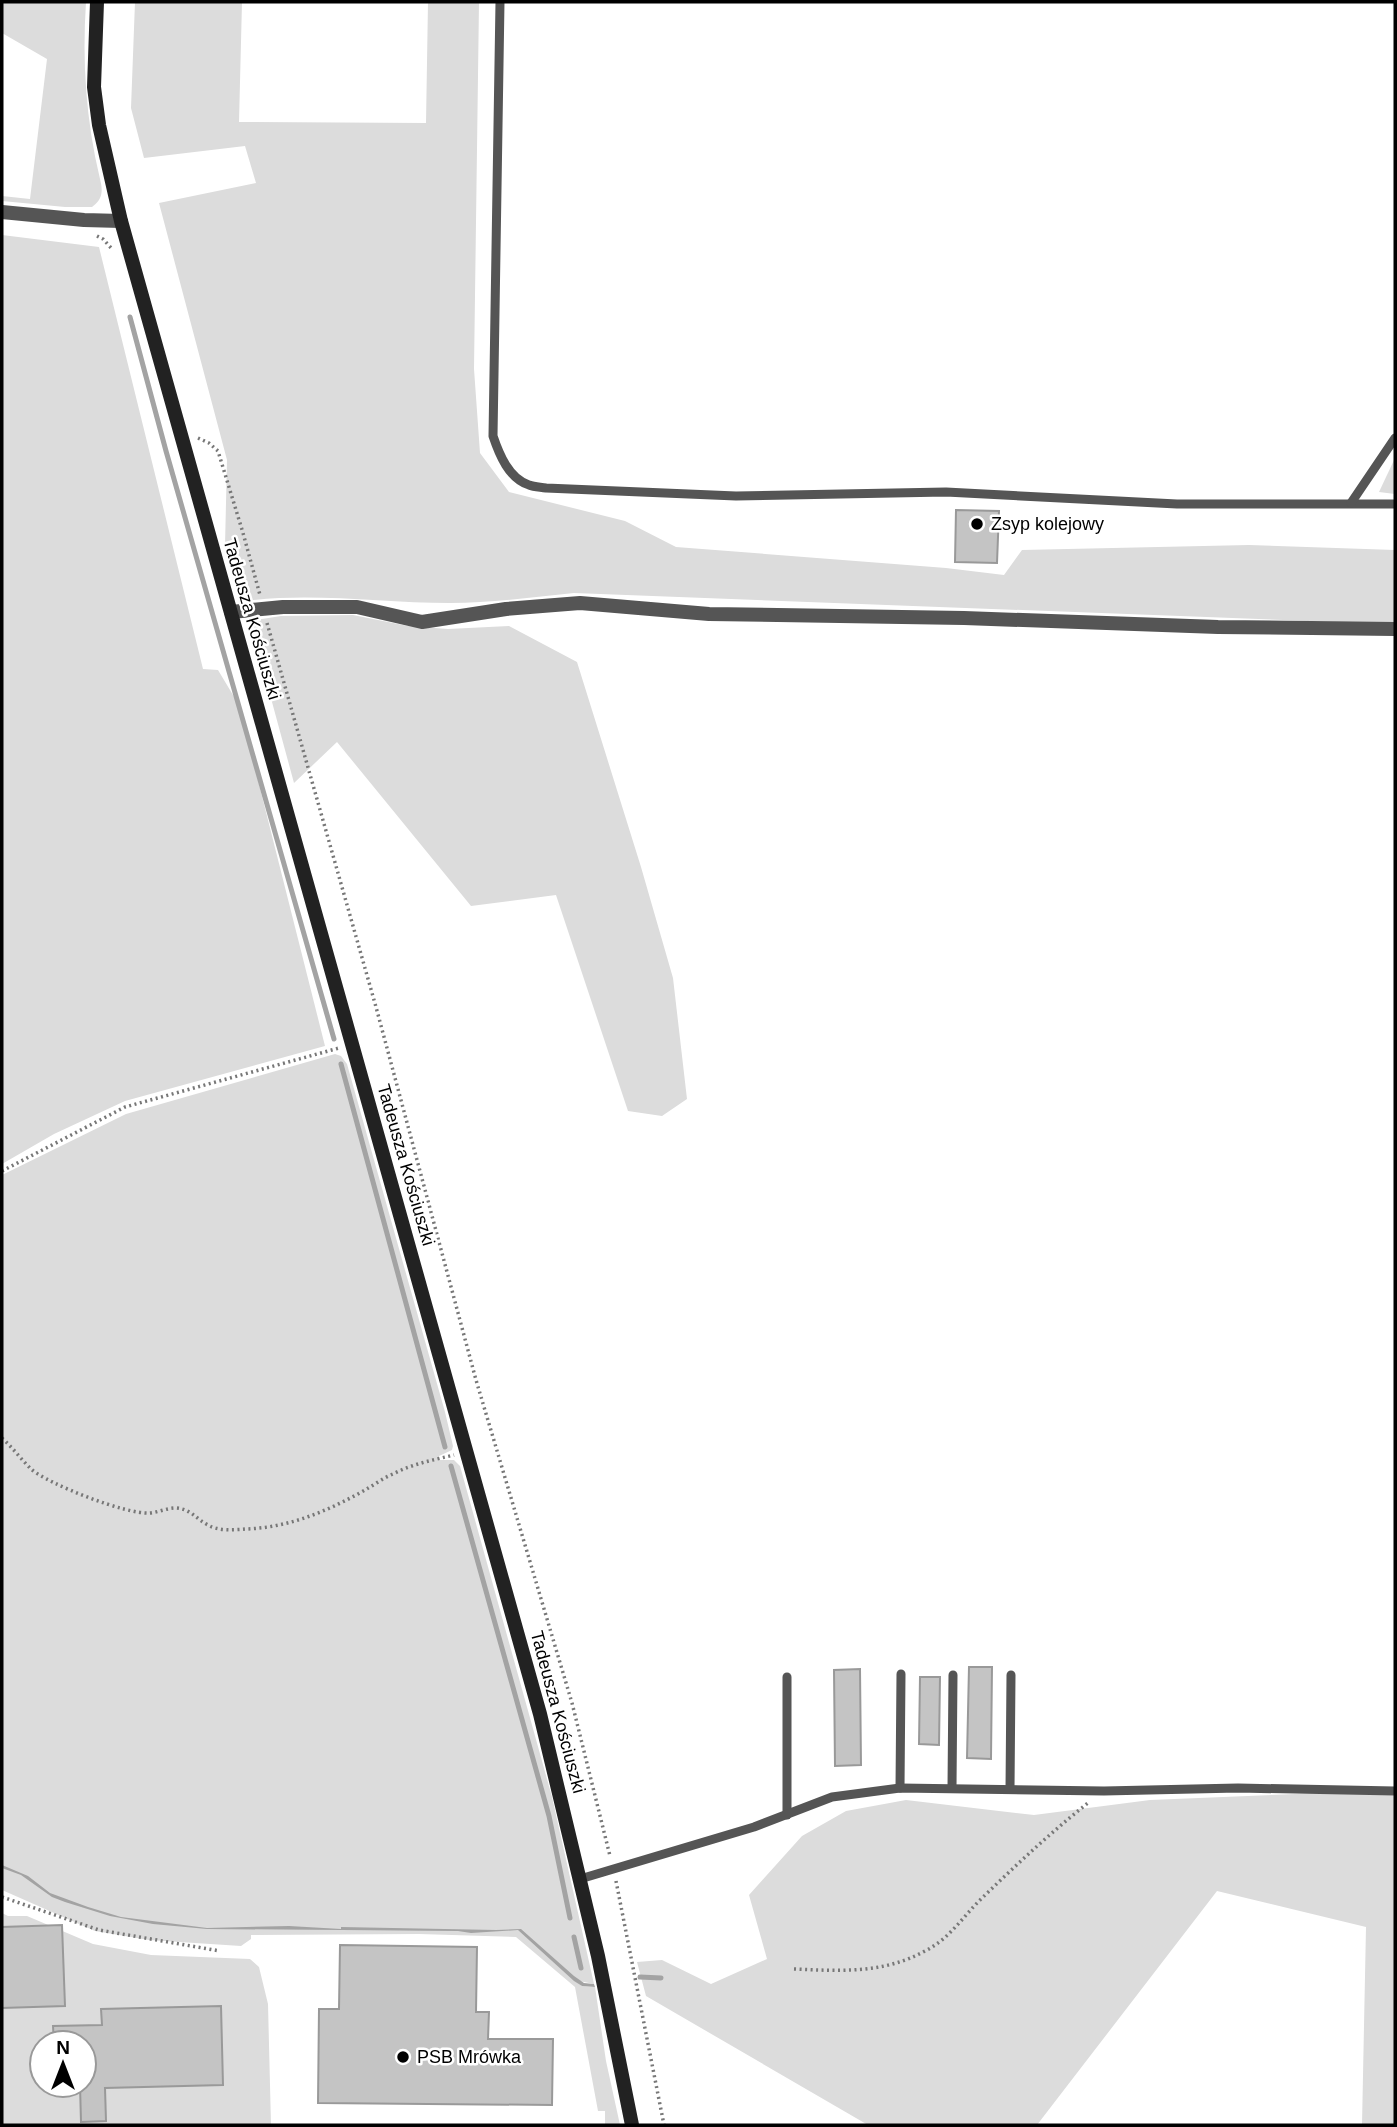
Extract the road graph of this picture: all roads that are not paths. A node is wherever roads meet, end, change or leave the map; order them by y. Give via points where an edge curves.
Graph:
1 (97, 2) edge
2 (500, 2) edge
3 (2, 212) edge
4 (121, 221) junction
5 (1395, 438) edge
6 (1351, 503) junction
7 (1395, 504) edge
8 (231, 612) junction
9 (1395, 629) edge
10 (901, 1674) dead end
11 (953, 1675) dead end
12 (1011, 1675) dead end
13 (787, 1677) dead end
14 (900, 1788) junction
15 (952, 1788) junction
16 (1010, 1789) junction
17 (1395, 1791) edge
18 (787, 1815) junction
19 (580, 1879) junction
20 (632, 2125) edge

1 - 4 main road, Tadeusza Kościuszki via 94,87
2 - 6 lane via 493,436 517,480 546,488 736,496 946,492 1177,504
3 - 4 street
4 - 8 main road, Tadeusza Kościuszki
5 - 6 lane
6 - 7 lane
8 - 9 street via 357,607 422,622 580,603 709,614
8 - 19 main road, Tadeusza Kościuszki via 540,1714
10 - 14 lane
11 - 15 lane
12 - 16 lane
13 - 18 lane
14 - 15 lane
14 - 18 lane via 832,1797
15 - 16 lane
16 - 17 lane
18 - 19 lane
19 - 20 main road, Tadeusza Kościuszki

